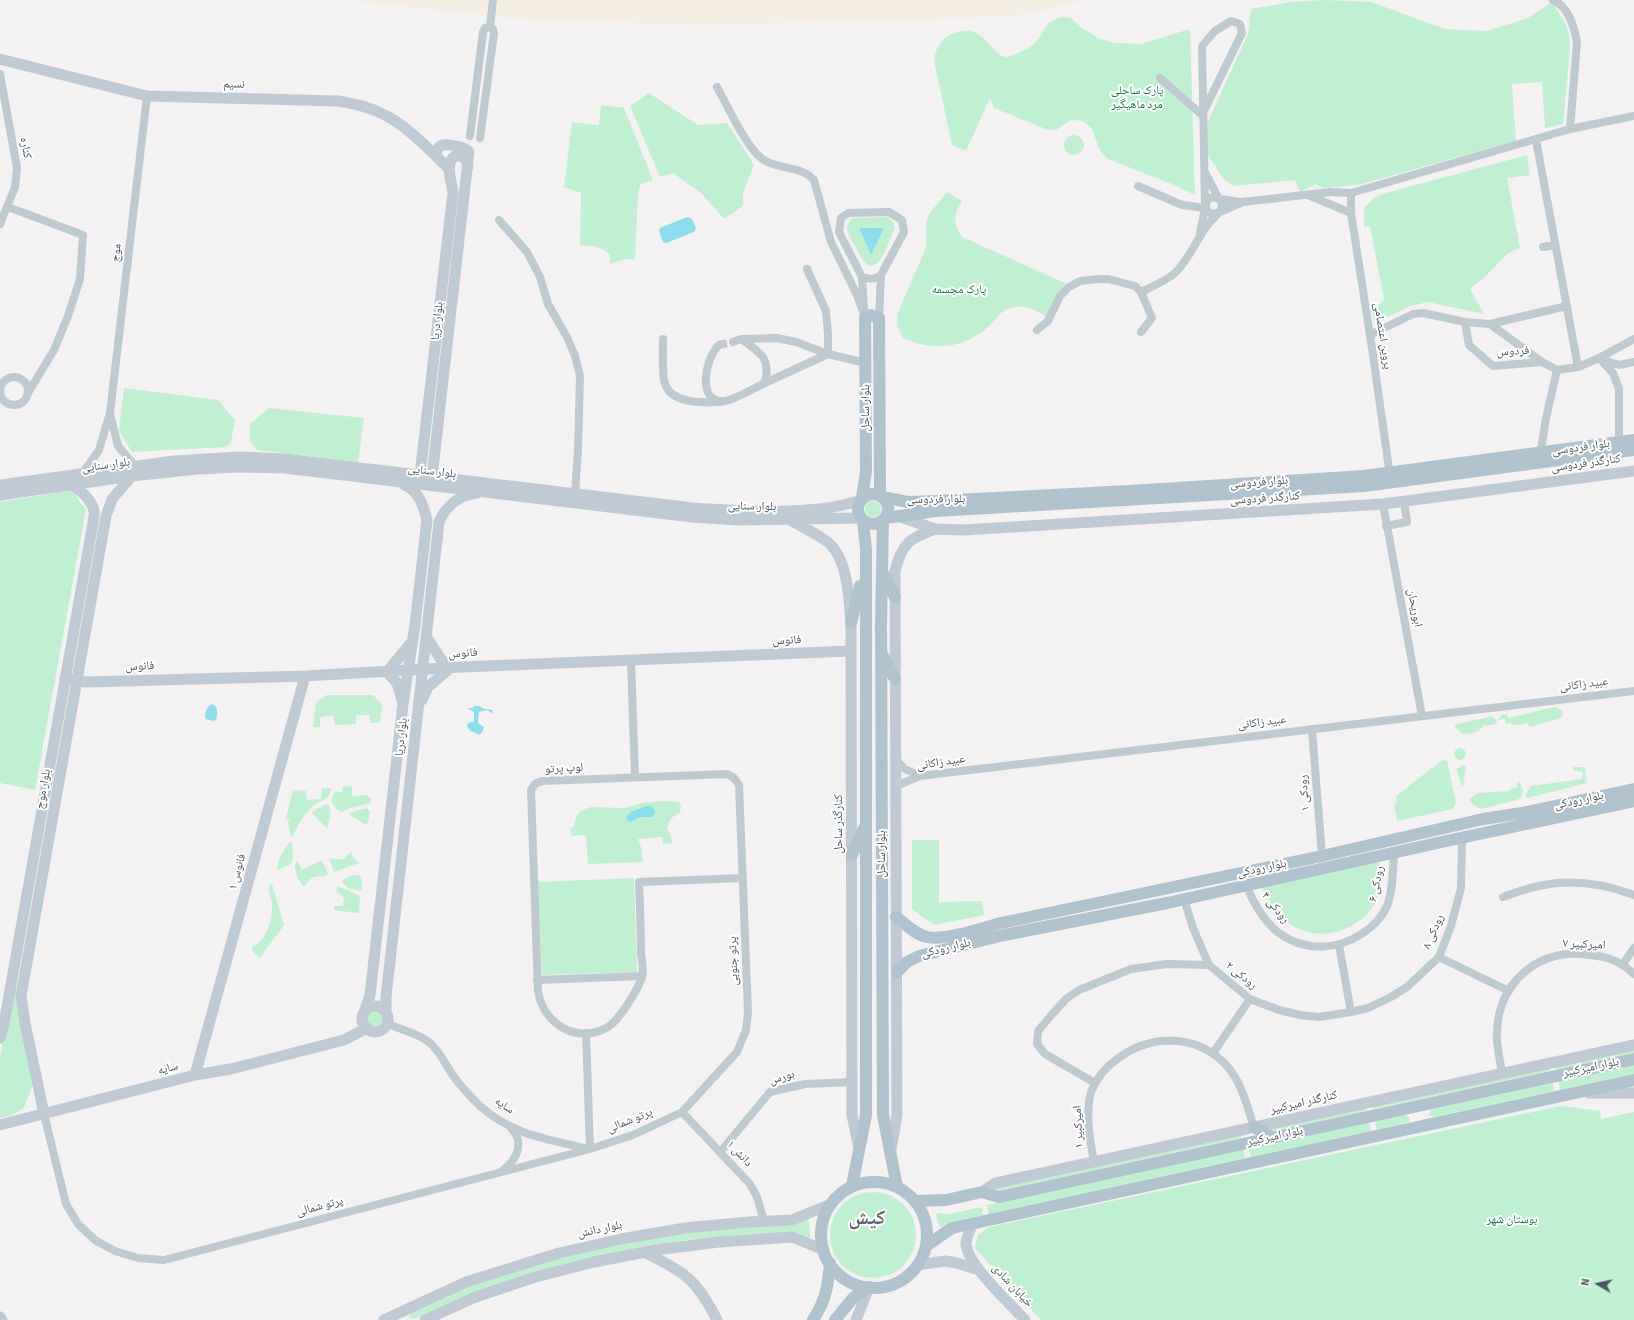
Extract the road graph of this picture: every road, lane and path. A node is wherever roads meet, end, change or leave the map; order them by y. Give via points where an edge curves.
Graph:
1 (493, 0) edge
2 (1553, 0) edge
3 (490, 27) junction
4 (0, 59) edge
5 (0, 74) edge
6 (1160, 78) dead end
7 (717, 87) dead end
8 (147, 96) junction
9 (1202, 115) junction
10 (1634, 116) edge
11 (1570, 130) junction
12 (470, 136) dead end
13 (480, 138) dead end
14 (1536, 140) junction
15 (435, 155) junction
16 (468, 167) junction
17 (449, 169) junction
18 (1205, 171) junction
19 (1138, 186) dead end
20 (1351, 193) junction
21 (1307, 194) junction
22 (1219, 199) junction
23 (1243, 202) junction
24 (1205, 206) junction
25 (8, 207) junction
26 (1218, 212) junction
27 (1351, 213) junction
28 (499, 220) dead end
29 (0, 224) edge
30 (1200, 234) junction
31 (1555, 245) junction
32 (1543, 247) dead end
33 (807, 269) dead end
34 (881, 275) junction
35 (862, 277) junction
36 (443, 284) junction
37 (455, 286) junction
38 (1141, 292) junction
39 (1567, 306) junction
40 (865, 318) junction
41 (879, 318) junction
42 (1465, 322) junction
43 (1490, 324) junction
44 (1037, 330) dead end
45 (1141, 332) dead end
46 (1370, 335) junction
47 (663, 339) dead end
48 (741, 339) junction
49 (1634, 339) edge
50 (733, 342) tunnel mouth
51 (719, 345) dead end
52 (828, 354) junction
53 (1599, 358) junction
54 (1542, 362) junction
55 (1634, 362) edge
56 (866, 363) junction
57 (1578, 366) junction
58 (1557, 370) junction
59 (765, 383) junction
60 (0, 389) edge
61 (28, 393) junction
62 (726, 401) junction
63 (429, 402) junction
64 (440, 404) junction
65 (110, 413) junction
66 (1634, 440) edge
67 (1619, 442) junction
68 (1634, 450) edge
69 (1540, 458) junction
70 (133, 471) junction
71 (1634, 471) edge
72 (82, 474) junction
73 (420, 475) junction
74 (432, 477) junction
75 (1390, 478) junction
76 (395, 481) junction
77 (71, 484) junction
78 (0, 485) edge
79 (484, 492) junction
80 (575, 494) junction
81 (0, 495) edge
82 (881, 496) junction
83 (861, 500) junction
84 (1404, 502) junction
85 (1383, 504) junction
86 (898, 515) junction
87 (862, 519) junction
88 (884, 519) junction
89 (790, 520) junction
90 (1386, 526) junction
91 (935, 529) junction
92 (865, 568) junction
93 (883, 573) junction
94 (895, 597) junction
95 (851, 623) junction
96 (426, 636) junction
97 (413, 641) junction
98 (851, 651) junction
99 (882, 653) junction
100 (631, 660) junction
101 (450, 668) junction
102 (408, 670) junction
103 (422, 670) junction
104 (387, 672) junction
105 (305, 676) junction
106 (65, 678) junction
107 (895, 679) junction
108 (76, 680) junction
109 (1634, 691) edge
110 (403, 704) junction
111 (419, 706) junction
112 (1422, 716) junction
113 (1312, 729) junction
114 (896, 760) junction
115 (920, 776) junction
116 (635, 778) junction
117 (739, 786) joint
118 (896, 786) junction
119 (1634, 789) edge
120 (1634, 801) edge
121 (866, 825) junction
122 (1462, 837) junction
123 (1394, 852) junction
124 (852, 855) junction
125 (1322, 856) junction
126 (743, 878) junction
127 (1246, 884) junction
128 (1634, 895) edge
129 (1503, 897) dead end
130 (1184, 899) junction
131 (896, 917) junction
132 (21, 922) junction
133 (33, 924) junction
134 (927, 937) junction
135 (1339, 945) junction
136 (1634, 948) edge
137 (925, 954) junction
138 (1438, 957) junction
139 (1623, 964) junction
140 (1209, 965) junction
141 (896, 972) junction
142 (1634, 974) edge
143 (642, 976) junction
144 (537, 980) junction
145 (1509, 991) junction
146 (1250, 999) junction
147 (365, 1010) junction
148 (386, 1012) junction
149 (1351, 1012) junction
150 (387, 1023) junction
151 (367, 1028) junction
152 (586, 1033) junction
153 (0, 1038) edge
154 (1634, 1044) edge
155 (1213, 1054) junction
156 (1634, 1059) edge
157 (1502, 1073) junction
158 (195, 1075) junction
159 (1634, 1080) edge
160 (852, 1082) junction
161 (1095, 1083) junction
162 (1577, 1092) junction
163 (1634, 1093) edge
164 (1417, 1106) junction
165 (682, 1112) junction
166 (44, 1114) junction
167 (0, 1125) edge
168 (509, 1126) junction
169 (1422, 1126) junction
170 (1254, 1127) junction
171 (1272, 1137) junction
172 (590, 1149) junction
173 (721, 1151) junction
174 (860, 1154) junction
175 (890, 1154) junction
176 (1094, 1162) junction
177 (500, 1172) junction
178 (852, 1186) junction
179 (897, 1187) junction
180 (982, 1192) junction
181 (915, 1201) junction
182 (831, 1204) junction
183 (764, 1221) junction
184 (973, 1223) junction
185 (926, 1246) junction
186 (824, 1250) junction
187 (644, 1252) junction
188 (830, 1263) junction
189 (917, 1265) junction
190 (979, 1270) junction
191 (870, 1287) junction
192 (0, 1317) edge
193 (388, 1319) edge
194 (2, 1320) edge
195 (425, 1320) edge
196 (717, 1320) edge
197 (813, 1320) edge
198 (835, 1320) edge
199 (856, 1320) edge
200 (1025, 1320) edge

1 - 3 street
2 - 11 street via 1558,2 1570,18 1577,42
3 - 12 street via 485,28 483,32
3 - 13 street via 494,33
4 - 8 street, نسیم
5 - 25 street, کناره via 17,168 15,187
6 - 9 street
7 - 40 street via 749,143 761,158 790,170 801,171 814,180 831,242 857,295
8 - 15 street, نسیم via 338,101 367,106 387,115
8 - 65 street, موج
9 - 9 street via 1242,33 1240,24 1231,22 1215,31 1202,46
9 - 18 street
10 - 11 street
11 - 14 street
14 - 20 street
14 - 31 street
15 - 16 street, بلوار دریا via 443,145 464,148 469,152
15 - 17 street, نسیم
16 - 17 street via 466,160 460,156 452,158
16 - 37 street, بلوار دریا
17 - 36 street, بلوار دریا via 453,193
18 - 22 street
18 - 24 street
19 - 24 street via 1182,205
20 - 21 street
20 - 27 street, پروین اعتصامی
21 - 23 street
21 - 27 street
22 - 23 street
22 - 24 street via 1212,197 1207,200
22 - 26 street via 1222,206
23 - 26 street
24 - 26 street via 1211,214
24 - 30 street
25 - 29 street, کناره
25 - 61 street via 83,235 80,280 68,316 54,350
26 - 30 street
27 - 46 street, پروین اعتصامی
28 - 80 street via 527,252 540,277 548,304 568,337 575,356 580,376
30 - 38 street via 1176,273
31 - 32 street
31 - 39 street
33 - 52 street via 826,311
34 - 35 street via 872,279
34 - 35 street via 904,232 902,220 889,212 848,213 841,218 839,232
34 - 41 street
35 - 40 street
36 - 37 street
36 - 63 street, بلوار دریا
37 - 64 street, بلوار دریا
38 - 44 street via 1135,286 1108,279 1080,282 1069,287 1060,296 1048,321
38 - 45 street via 1152,318
39 - 43 street
39 - 57 street
40 - 41 main road via 871,315
40 - 56 main road, بلوار ساحل
41 - 82 main road, بلوار ساحل
42 - 43 street
42 - 46 street via 1423,313 1413,314
42 - 54 street, فردوس via 1469,345 1493,366
43 - 54 street, فردوس
46 - 75 street, پروین اعتصامی
47 - 62 street via 664,381 671,392 688,402
48 - 50 street
48 - 52 street via 790,340
48 - 59 street via 754,348 766,364 768,371
49 - 53 street
51 - 62 street via 710,356 706,386 714,400
52 - 56 street
52 - 59 street
53 - 55 street via 1619,365
53 - 57 street
53 - 67 street via 1613,373 1619,389
54 - 58 street, فردوس
56 - 83 main road, بلوار ساحل via 866,471
57 - 58 street
58 - 69 street
59 - 62 street
60 - 61 street via 8,379 16,377 27,385
60 - 61 street via 4,401 12,405 24,401
63 - 64 street
63 - 73 street, بلوار دریا
64 - 74 street, بلوار دریا
65 - 70 street via 118,446
65 - 72 street via 99,450
66 - 67 main road, بلوار فردوسی
67 - 69 main road, بلوار فردوسی
68 - 69 main road, بلوار فردوسی
69 - 75 main road, بلوار فردوسی
70 - 72 street, بلوار سنایی
70 - 73 street, بلوار سنایی via 174,462 240,457 285,459
70 - 76 street, بلوار سنایی via 240,466 284,468
70 - 77 street, بلوار سنایی
70 - 108 street, بلوار موج via 112,499 106,516
71 - 84 street, کنارگذر فردوسی
72 - 78 street, بلوار سنایی
73 - 74 street, بلوار سنایی
74 - 80 street, بلوار سنایی
75 - 82 main road, بلوار فردوسی via 936,502 908,502
75 - 86 main road, بلوار فردوسی via 1364,486
76 - 79 street, بلوار سنایی
76 - 97 street, بلوار دریا via 415,491 424,506 427,520
77 - 81 street, بلوار سنایی
77 - 106 street, بلوار موج via 85,495 94,511
79 - 89 street, بلوار سنایی via 692,517
79 - 96 street, بلوار دریا via 470,494 455,501 443,513 439,522
80 - 83 street, بلوار سنایی via 738,511 827,508
82 - 83 main road via 870,494
82 - 88 main road via 888,508
83 - 87 main road via 858,512
84 - 85 street, کنارگذر فردوسی
84 - 90 street via 1407,522
85 - 90 street, ابوریحان
85 - 91 street, کنارگذر فردوسی via 964,530
86 - 88 main road, بلوار فردوسی
86 - 91 street, کنارگذر فردوسی
87 - 88 main road via 870,524
87 - 89 street, بلوار سنایی
87 - 92 main road, بلوار ساحل via 866,549
88 - 93 main road, بلوار ساحل
89 - 95 street, کنارگذر ساحل via 826,540 833,548 844,570
90 - 112 street, ابوریحان
91 - 94 street via 907,544 900,554 895,571
92 - 95 main road
92 - 121 main road, بلوار ساحل
93 - 94 main road
93 - 99 main road, بلوار ساحل
94 - 107 street
95 - 98 street, کنارگذر ساحل
96 - 101 street
96 - 103 street, بلوار دریا
97 - 102 street, بلوار دریا
97 - 104 street
98 - 100 street, فانوس
98 - 124 street, کنارگذر ساحل
99 - 107 main road
99 - 175 main road, بلوار ساحل via 883,1115
100 - 101 street, فانوس
100 - 116 street
101 - 103 street, فانوس
101 - 111 street via 428,687
102 - 103 street, فانوس
102 - 104 street, فانوس
102 - 110 street, بلوار دریا
103 - 111 street, بلوار دریا
104 - 105 street, فانوس
104 - 110 street via 397,683
105 - 108 street, فانوس via 86,682
105 - 158 street, فانوس ۱
106 - 108 street, فانوس
106 - 132 street, بلوار موج
107 - 114 street
108 - 133 street, بلوار موج
109 - 112 street, عبید زاکانی
110 - 147 street, بلوار دریا via 370,995
111 - 148 street, بلوار دریا
112 - 113 street, عبید زاکانی
113 - 115 street, عبید زاکانی
113 - 125 street, رودکی ۱
114 - 115 street via 905,769
114 - 118 street
115 - 118 street, عبید زاکانی
116 - 117 street, لوپ پرتو via 727,774 734,778
116 - 144 street, لوپ پرتو via 542,781 532,787 530,794
117 - 126 street, پرتو جنوبی
118 - 131 street
119 - 125 main road, بلوار رودکی via 1483,819
120 - 122 main road, بلوار رودکی
121 - 124 main road
121 - 174 main road, بلوار ساحل via 866,1115
122 - 123 main road, بلوار رودکی
122 - 138 street, رودکی ۸ via 1462,888 1451,926
123 - 127 main road, بلوار رودکی
123 - 135 street, رودکی ۶ via 1387,906 1379,919 1367,930
124 - 160 street, کنارگذر ساحل
125 - 134 main road, بلوار رودکی via 949,936
126 - 143 street via 639,882
126 - 165 street, پرتو جنوبی via 748,1012 746,1030 737,1052
127 - 130 main road, بلوار رودکی
127 - 135 street, رودکی ۴ via 1261,912 1285,937 1313,946
128 - 129 street via 1591,884 1563,882
130 - 137 main road, بلوار رودکی via 1004,935
130 - 140 street, رودکی ۲
131 - 134 main road, بلوار رودکی
131 - 141 street
132 - 133 street
132 - 153 street, بلوار موج
133 - 166 street, بلوار موج via 21,996
134 - 137 main road via 920,943 921,951
135 - 149 street
136 - 139 street
137 - 141 main road, بلوار رودکی via 913,958
138 - 145 street
138 - 149 street, رودکی ۸ via 1407,987 1368,1008
139 - 142 street, امیرکبیر ۷
139 - 145 street, امیرکبیر ۷ via 1614,959 1594,955 1568,953 1552,956 1527,970
140 - 146 street, رودکی ۲
140 - 161 street via 1167,964 1131,969 1079,990 1066,999 1038,1031 1037,1044 1045,1054
141 - 175 street via 897,1115
143 - 144 street
143 - 152 street, لوپ پرتو via 615,1022 601,1030
144 - 152 street, لوپ پرتو via 539,998 550,1019 570,1031
145 - 157 street via 1500,1010 1497,1031
146 - 149 street, رودکی ۲ via 1279,1010 1306,1016 1319,1017
146 - 155 street
147 - 148 street via 376,1006
147 - 151 street via 362,1018
148 - 150 street
150 - 151 street via 385,1027 374,1032
150 - 168 street, سایه via 426,1040 471,1097
151 - 158 street, سایه via 344,1040 230,1069
152 - 172 street
154 - 157 street, کنارگذر امیرکبیر
155 - 161 street, امیرکبیر ۱ via 1197,1045 1179,1040 1160,1040 1142,1044 1112,1063
155 - 170 street, امیرکبیر ۱ via 1228,1067 1239,1084
156 - 164 main road, بلوار امیرکبیر
157 - 170 street, کنارگذر امیرکبیر
158 - 166 street, سایه
159 - 162 main road, بلوار امیرکبیر
160 - 173 street, بورس via 805,1084 770,1092
160 - 174 street, کنارگذر ساحل via 852,1115
161 - 176 street, امیرکبیر ۱ via 1088,1113
162 - 163 street
162 - 169 main road, بلوار امیرکبیر
164 - 169 main road
164 - 171 main road, بلوار امیرکبیر
165 - 172 street, پرتو شمالی via 633,1135
165 - 173 street, دانش ۱
166 - 167 street, سایه
166 - 177 street, پرتو شمالی via 66,1204 78,1224 95,1240 115,1251 138,1258 164,1260
168 - 172 street, سایه via 544,1140
168 - 177 street via 516,1136 518,1148 514,1160
169 - 184 main road, بلوار امیرکبیر
170 - 171 main road
170 - 176 street, کنارگذر امیرکبیر
171 - 180 main road, بلوار امیرکبیر via 999,1197
172 - 177 street, پرتو شمالی
173 - 183 street, دانش ۱ via 750,1184
174 - 178 main road, بلوار ساحل
175 - 179 main road, بلوار ساحل
176 - 180 street, کنارگذر امیرکبیر via 996,1183
178 - 179 main road via 872,1182
178 - 182 main road
179 - 181 main road
180 - 181 main road, بلوار امیرکبیر via 946,1200
181 - 185 main road via 926,1225
182 - 183 street, بلوار دانش via 792,1220
182 - 186 main road via 822,1230
183 - 193 street, بلوار دانش via 653,1233 559,1253 466,1282
184 - 185 main road, بلوار امیرکبیر via 952,1228
184 - 190 street, خیابان شادی via 966,1244 969,1256
185 - 189 main road
186 - 187 street via 792,1237 718,1242
186 - 188 main road
187 - 195 street via 532,1278 473,1298
187 - 196 street via 691,1279
188 - 191 main road via 838,1274 850,1282
188 - 197 main road via 828,1289 822,1307
189 - 190 street, خیابان شادی via 945,1261
189 - 191 main road via 908,1275 896,1282 883,1287
190 - 200 street, خیابان شادی
191 - 198 main road via 853,1298
191 - 199 street
192 - 194 street

